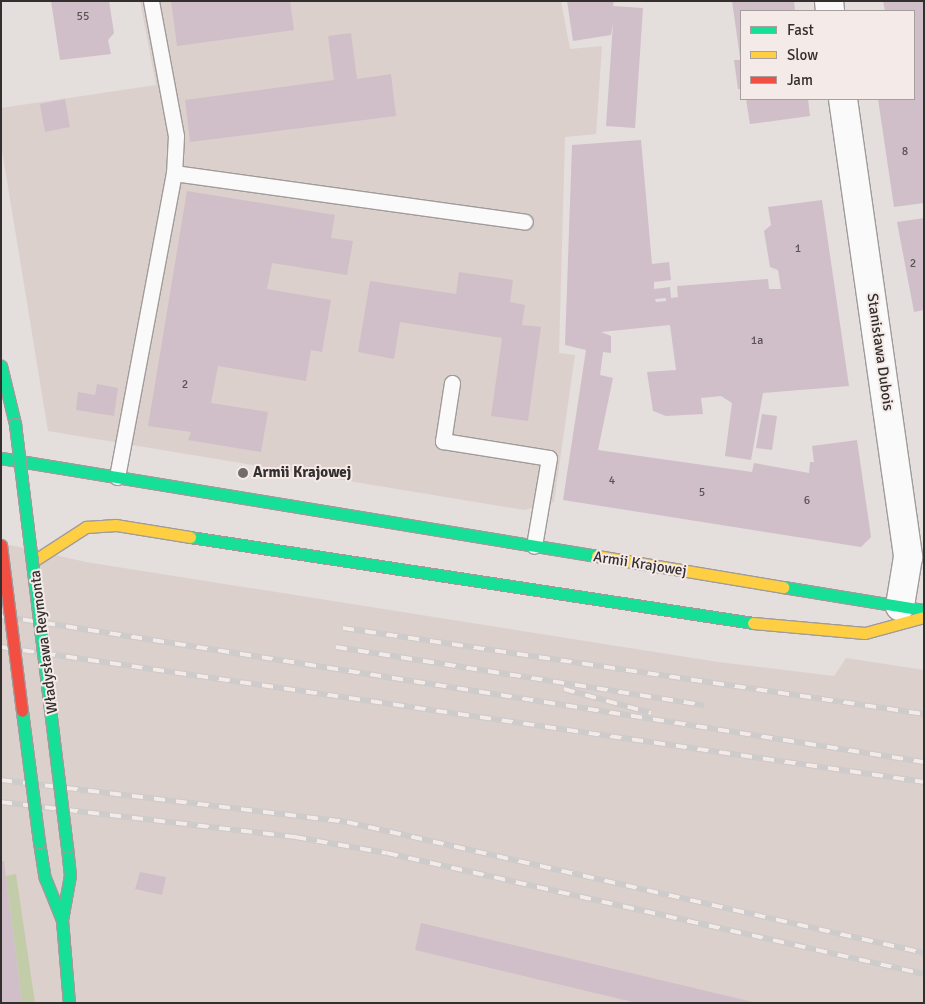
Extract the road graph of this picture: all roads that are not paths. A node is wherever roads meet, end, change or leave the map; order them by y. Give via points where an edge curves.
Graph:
1 (152, 1) edge
2 (843, 100) edge
3 (174, 173) junction
4 (526, 222) dead end
5 (1, 366) edge
6 (452, 383) dead end
7 (1, 458) edge
8 (117, 477) junction
9 (1, 544) edge
10 (534, 546) junction
11 (35, 560) junction
12 (916, 611) edge
13 (62, 920) junction
14 (69, 1003) edge

1 - 3 lane via 176,136
2 - 12 street, Stanisława Dubois
3 - 4 lane
3 - 8 lane
5 - 11 street, Władysława Reymonta, bridge via 15,424
6 - 10 lane via 443,441 550,458
7 - 8 street, Armii Krajowej
8 - 10 street, Armii Krajowej
9 - 13 street, Władysława Reymonta, bridge via 39,842 45,878
10 - 12 street, Armii Krajowej
11 - 12 street via 86,527 116,525 785,627 864,633
11 - 13 street, Władysława Reymonta, bridge via 70,876
13 - 14 street, Władysława Reymonta

